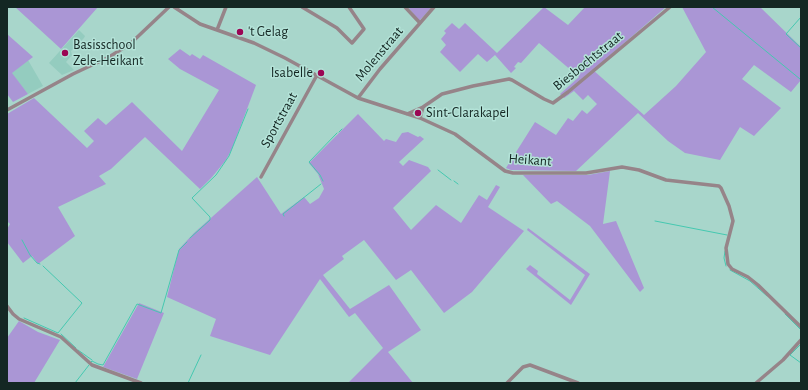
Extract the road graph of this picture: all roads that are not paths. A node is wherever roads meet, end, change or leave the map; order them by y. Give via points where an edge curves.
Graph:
1 (169, 7) edge
2 (174, 7) edge
3 (226, 7) edge
4 (302, 7) edge
5 (349, 7) edge
6 (405, 7) edge
7 (434, 7) edge
8 (670, 7) edge
9 (420, 24) junction
10 (217, 30) junction
11 (317, 75) junction
12 (358, 98) junction
13 (423, 107) junction
14 (7, 110) edge
15 (407, 114) junction
16 (420, 118) junction
17 (260, 177) dead end
18 (7, 306) edge
19 (801, 326) edge
20 (801, 340) edge
21 (141, 383) edge
22 (507, 383) edge
23 (578, 383) edge
24 (756, 383) edge

1 - 14 street via 130,44
2 - 10 street, Heikant via 200,24
3 - 10 street
4 - 5 street via 338,28 352,44 364,29
6 - 9 street
7 - 9 street, Molenstraat
8 - 13 street, Biesbochtstraat via 553,103 509,80 442,94
9 - 12 street, Molenstraat
10 - 11 street, Heikant via 263,47
11 - 12 street, Heikant
11 - 17 street, Sportstraat
12 - 15 street, Heikant
13 - 15 street, Biesbochtstraat
13 - 16 street
15 - 16 street, Heikant
16 - 19 street, Heikant via 455,134 505,171 513,173 586,173 622,167 666,180 719,186 733,221 726,248 728,264 758,285
18 - 21 street via 19,319 61,337 92,365
20 - 24 street via 783,360
22 - 23 street via 523,367 530,364

